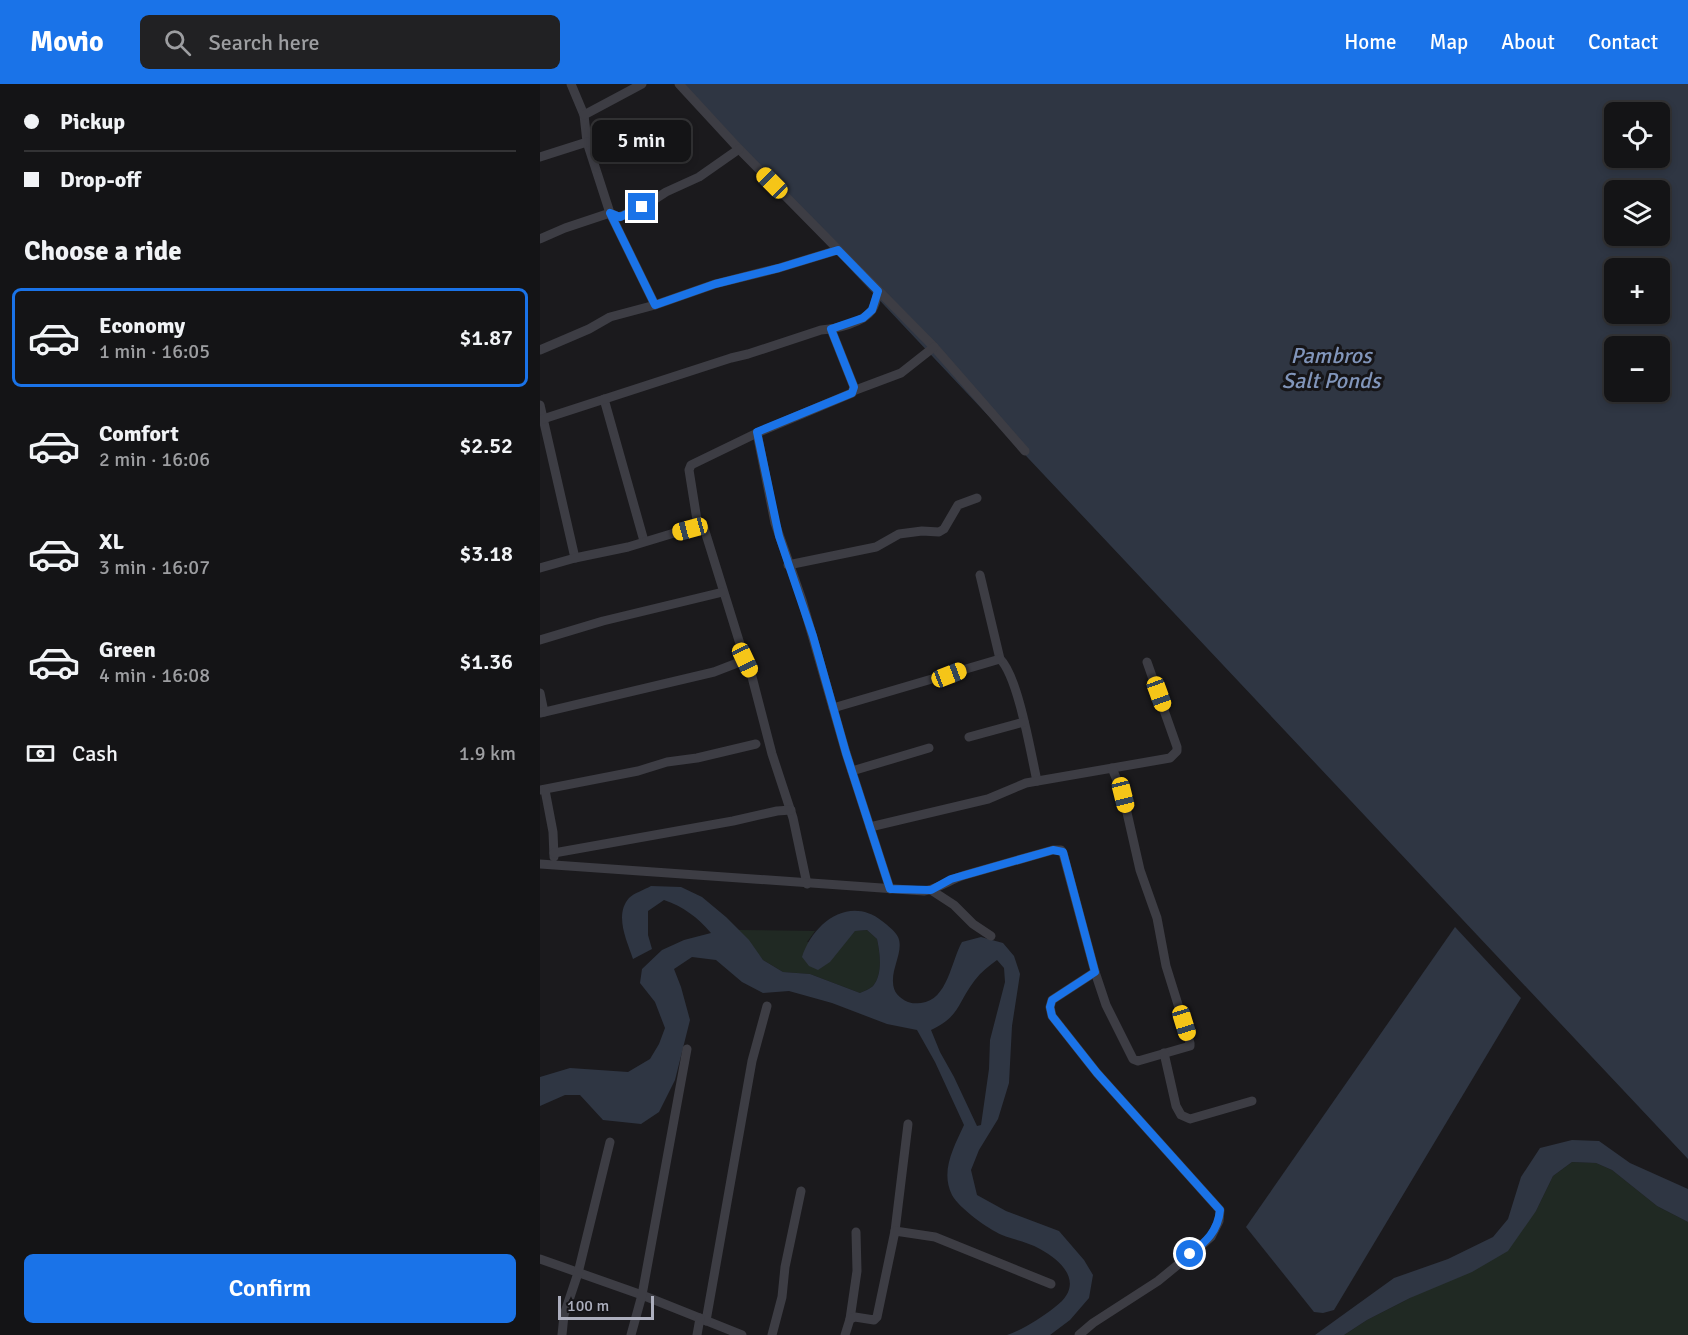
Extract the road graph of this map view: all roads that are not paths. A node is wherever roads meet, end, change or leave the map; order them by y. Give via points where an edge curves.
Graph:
1 (571, 84) edge
2 (642, 84) edge
3 (679, 84) edge
4 (584, 115) junction
5 (587, 142) junction
6 (739, 149) junction
7 (540, 157) edge
8 (610, 213) junction
9 (540, 239) edge
10 (838, 250) junction
11 (878, 291) junction
12 (655, 305) junction
13 (831, 329) junction
14 (934, 347) junction
15 (540, 350) edge
16 (854, 391) junction
17 (604, 399) junction
18 (540, 405) edge
19 (542, 419) edge
20 (757, 432) junction
21 (1025, 451) dead end
22 (977, 498) dead end
23 (696, 524) junction
24 (644, 541) junction
25 (575, 558) junction
26 (788, 565) junction
27 (540, 568) edge
28 (980, 575) dead end
29 (723, 592) junction
30 (540, 640) edge
31 (1000, 659) junction
32 (745, 660) junction
33 (1147, 662) dead end
34 (540, 693) edge
35 (833, 708) junction
36 (542, 712) edge
37 (1024, 722) junction
38 (969, 737) dead end
39 (756, 744) dead end
40 (928, 748) dead end
41 (1112, 768) junction
42 (852, 771) junction
43 (1037, 781) junction
44 (543, 790) edge
45 (791, 810) junction
46 (870, 827) junction
47 (554, 853) junction
48 (540, 864) edge
49 (554, 866) junction
50 (807, 884) junction
51 (890, 889) junction
52 (931, 890) junction
53 (991, 936) dead end
54 (1095, 972) junction
55 (767, 1006) dead end
56 (687, 1049) dead end
57 (1164, 1053) junction
58 (1252, 1101) dead end
59 (908, 1124) dead end
60 (610, 1142) dead end
61 (801, 1191) dead end
62 (895, 1231) junction
63 (856, 1232) dead end
64 (540, 1259) edge
65 (578, 1273) junction
66 (1051, 1284) dead end
67 (642, 1295) junction
68 (850, 1319) junction
69 (703, 1320) junction
70 (562, 1335) edge
71 (631, 1335) edge
72 (697, 1335) edge
73 (742, 1335) edge
74 (772, 1335) edge
75 (845, 1335) edge
76 (1079, 1335) edge

1 - 4 street
2 - 4 street
3 - 6 street
4 - 5 street
5 - 7 street
5 - 8 street
6 - 8 street via 699,177 631,213 620,217
6 - 10 street
8 - 9 street
8 - 12 street
10 - 11 street
10 - 12 street
11 - 13 street via 872,310 863,318
11 - 14 street
12 - 15 street via 610,317
13 - 16 street
13 - 17 street
14 - 16 street via 901,373
14 - 21 street
16 - 20 street
17 - 19 street
17 - 24 street
18 - 19 street
19 - 25 street
20 - 23 street via 691,465
20 - 26 street via 775,523
22 - 26 street via 958,505 939,532 899,534 876,547
23 - 24 street
23 - 29 street via 704,528
24 - 25 street
25 - 27 street
26 - 35 street via 805,609
28 - 31 street
29 - 30 street
29 - 32 street
31 - 35 street
31 - 37 street via 1007,668
32 - 36 street via 714,672
32 - 45 street
33 - 41 street via 1177,751 1170,758
34 - 36 street
35 - 42 street
37 - 38 street
37 - 43 street
39 - 44 street
40 - 42 street
41 - 43 street
41 - 57 street via 1123,795 1166,966 1190,1042 1190,1046
42 - 46 street
43 - 46 street via 988,799
44 - 47 street
45 - 47 street
45 - 50 street
46 - 51 street
47 - 49 street
48 - 49 street
49 - 50 street
50 - 51 street
51 - 52 street
52 - 53 street
52 - 54 street via 951,879 1061,850
54 - 57 street via 1106,1005 1133,1059
54 - 76 street via 1052,1000 1052,1016 1097,1073 1220,1210 1211,1237 1202,1245 1158,1281
55 - 69 street via 752,1062
56 - 67 street
57 - 58 street via 1176,1106 1190,1119
59 - 62 street
60 - 65 street
61 - 74 street via 786,1258 783,1296
62 - 66 street via 935,1238
62 - 68 street via 877,1317
63 - 68 street via 857,1271
64 - 65 street
65 - 67 street
65 - 70 street via 564,1315
67 - 69 street
67 - 71 street
68 - 75 street
69 - 72 street
69 - 73 street

